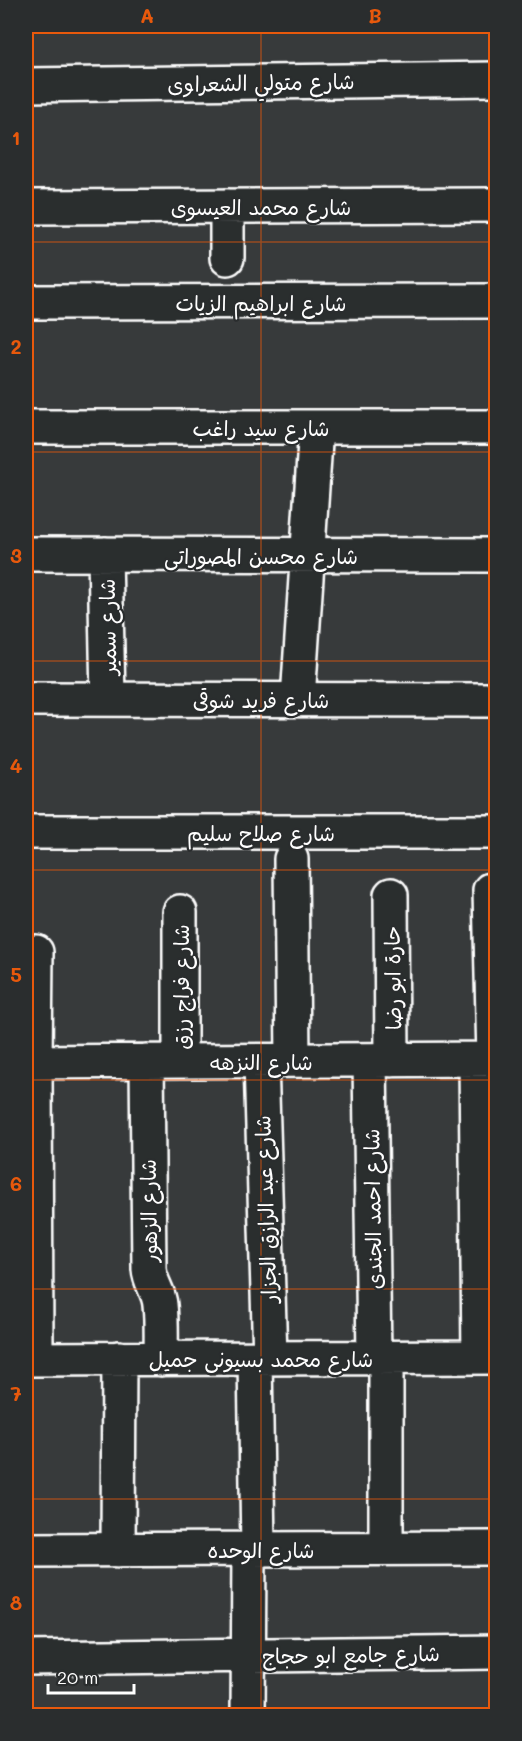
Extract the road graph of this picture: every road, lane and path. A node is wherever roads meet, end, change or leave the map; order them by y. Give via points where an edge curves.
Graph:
1 (496, 79) edge
2 (26, 85) edge
3 (496, 205) edge
4 (227, 206) junction
5 (26, 207) edge
6 (227, 258) dead end
7 (496, 301) edge
8 (26, 302) edge
9 (316, 427) junction
10 (496, 427) edge
11 (26, 428) edge
12 (26, 554) edge
13 (105, 554) junction
14 (307, 555) junction
15 (496, 555) edge
16 (26, 699) edge
17 (108, 699) junction
18 (298, 699) junction
19 (496, 700) edge
20 (26, 832) edge
21 (496, 832) edge
22 (291, 859) dead end
23 (490, 890) dead end
24 (391, 896) dead end
25 (180, 912) dead end
26 (36, 952) dead end
27 (489, 1059) edge
28 (293, 1060) junction
29 (381, 1060) junction
30 (147, 1061) junction
31 (180, 1061) junction
32 (261, 1061) junction
33 (30, 1062) edge
34 (488, 1357) edge
35 (119, 1358) junction
36 (262, 1358) junction
37 (380, 1358) junction
38 (31, 1359) edge
39 (161, 1359) junction
40 (386, 1548) junction
41 (496, 1548) edge
42 (253, 1549) junction
43 (26, 1550) edge
44 (118, 1550) junction
45 (496, 1652) edge
46 (248, 1655) junction
47 (26, 1658) edge
48 (248, 1716) edge

1 - 2 street, شارع متولي الشعراوى
3 - 4 street, شارع محمد العيسوى
4 - 5 street, شارع محمد العيسوى
4 - 6 street
7 - 8 street, شارع ابراهيم الزيات
9 - 10 street, شارع سيد راغب
9 - 11 street, شارع سيد راغب
9 - 14 street
12 - 13 street, شارع محسن المصوراتى
13 - 14 street, شارع محسن المصوراتى
13 - 17 street, شارع سمير
14 - 15 street, شارع محسن المصوراتى
14 - 18 street
16 - 17 street, شارع فريد شوقى
17 - 18 street, شارع فريد شوقى
18 - 19 street, شارع فريد شوقى
20 - 21 street, شارع صلاح سليم
22 - 28 street
23 - 27 street
24 - 29 street, حارة ابو رضا
25 - 31 street, شارع فراج رزق
26 - 33 street
27 - 29 street, شارع النزهه
27 - 34 street
28 - 29 street, شارع النزهه
28 - 32 street, شارع النزهه
29 - 37 street, شارع احمد الجندى
30 - 31 street, شارع النزهه
30 - 33 street, شارع النزهه
30 - 39 street, شارع الزهور via 149,1269 160,1306
31 - 32 street, شارع النزهه
32 - 36 street, شارع عبد الرازق الجزار
33 - 38 street
34 - 37 street, شارع محمد بسيونى جميل
35 - 38 street, شارع محمد بسيونى جميل
35 - 39 street, شارع محمد بسيونى جميل
35 - 44 street
36 - 37 street, شارع محمد بسيونى جميل
36 - 39 street, شارع محمد بسيونى جميل
36 - 42 street, شارع عبد الرازق الجزار
37 - 40 street, شارع احمد الجندى
40 - 41 street, شارع الوحده
40 - 42 street, شارع الوحده
42 - 44 street, شارع الوحده
42 - 46 street, شارع عبد الرازق الجزار
43 - 44 street, شارع الوحده
45 - 46 street, شارع جامع ابو حجاج
46 - 47 street, شارع جامع ابو حجاج
46 - 48 street, شارع عبد الرازق الجزار

